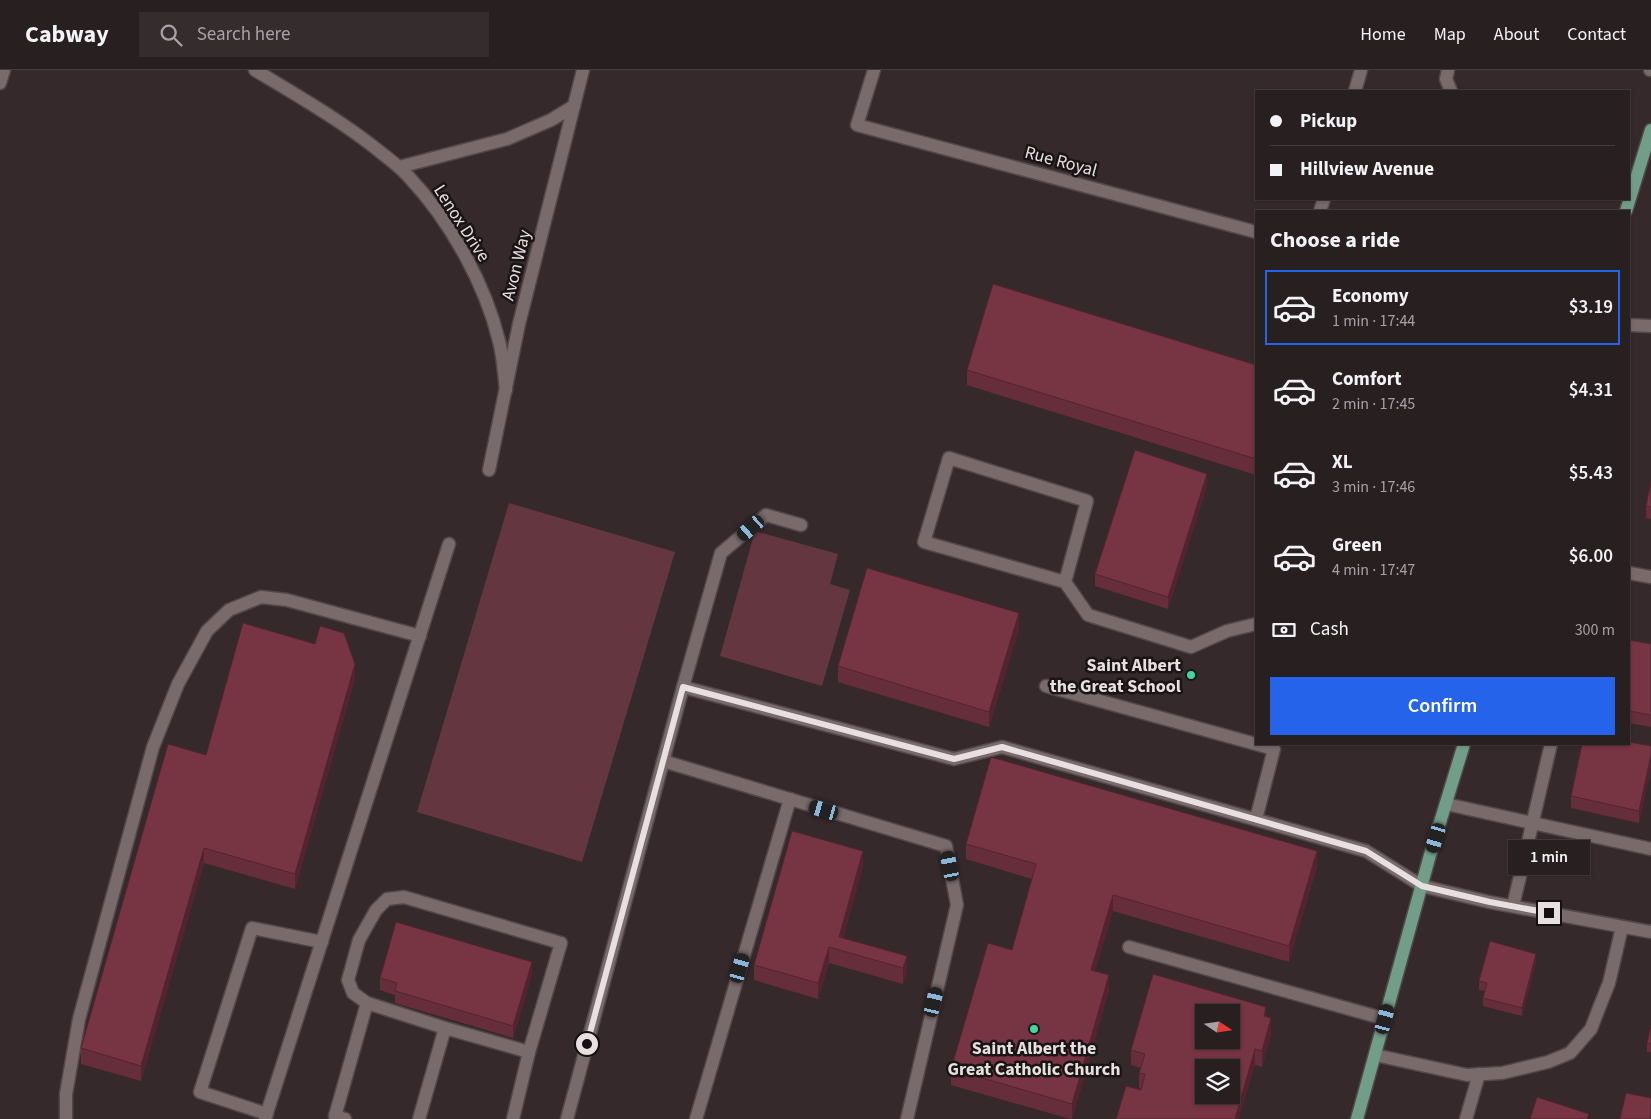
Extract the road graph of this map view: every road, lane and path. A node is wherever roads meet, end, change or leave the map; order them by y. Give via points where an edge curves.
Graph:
1 (4, 70) edge
2 (255, 70) edge
3 (583, 70) edge
4 (874, 70) edge
5 (1361, 70) edge
6 (1448, 70) edge
7 (0, 83) edge
8 (1355, 90) edge
9 (1451, 90) edge
10 (574, 106) junction
11 (1651, 130) edge
12 (400, 167) junction
13 (1633, 173) edge
14 (1630, 189) edge
15 (1255, 232) edge
16 (1630, 325) edge
17 (1651, 326) edge
18 (506, 390) junction
19 (489, 470) dead end
20 (801, 525) dead end
21 (449, 544) dead end
22 (1630, 573) edge
23 (1651, 577) edge
24 (1065, 582) junction
25 (1255, 624) edge
26 (420, 636) junction
27 (1046, 686) dead end
28 (683, 687) junction
29 (1255, 744) edge
30 (1260, 745) edge
31 (1464, 745) edge
32 (1551, 745) edge
33 (663, 761) junction
34 (790, 799) junction
35 (1446, 804) junction
36 (1256, 819) junction
37 (1533, 823) junction
38 (1651, 849) edge
39 (1422, 886) junction
40 (1513, 906) junction
41 (1622, 927) junction
42 (1651, 932) edge
43 (322, 942) junction
44 (1129, 947) dead end
45 (368, 1003) junction
46 (1385, 1019) junction
47 (445, 1028) junction
48 (529, 1052) junction
49 (1375, 1055) junction
50 (1479, 1074) junction
51 (266, 1116) edge
52 (340, 1118) edge
53 (66, 1119) edge
54 (419, 1119) edge
55 (513, 1119) edge
56 (567, 1119) edge
57 (696, 1119) edge
58 (907, 1119) edge
59 (1357, 1119) edge
60 (1466, 1119) edge

1 - 7 street
2 - 12 street, Lenox Drive via 326,112
3 - 10 street, Avon Way
4 - 15 street, Rue Royal via 857,124
5 - 8 street
6 - 9 street via 1446,79
10 - 12 street, Lenox Drive via 507,139
10 - 18 street, Avon Way via 519,324
11 - 13 main road
12 - 18 street, Lenox Drive via 439,212 472,268 490,307 500,343
13 - 14 main road
16 - 17 street
18 - 19 street, Avon Way
20 - 28 street via 766,516 722,553
21 - 26 street
22 - 23 street
24 - 24 street via 924,542 949,458 1087,501
24 - 25 street via 1088,615 1191,647 1227,631
26 - 43 street
26 - 53 street via 287,600 262,597 229,610 206,631 178,684 154,747 79,1020 66,1094
27 - 29 street
28 - 33 street
28 - 36 street via 954,759 1002,747
30 - 36 street via 1274,749
31 - 35 main road
32 - 37 street
33 - 34 street
33 - 56 street
34 - 57 street
34 - 58 street via 946,846 957,905
35 - 37 street
35 - 39 main road
36 - 39 street via 1366,851
37 - 38 street
37 - 40 street
39 - 40 street
39 - 46 main road
40 - 41 street
41 - 42 street
41 - 50 street via 1609,983 1597,1015 1591,1029 1570,1052 1548,1062 1502,1073
43 - 51 street
43 - 51 street via 252,928 200,1092
44 - 46 street
45 - 47 street
45 - 48 street via 353,993 348,980 359,940 376,910 387,899 404,897 561,943
45 - 52 street
46 - 49 main road
47 - 48 street
47 - 54 street
48 - 55 street
49 - 50 street
49 - 59 main road
50 - 60 street

